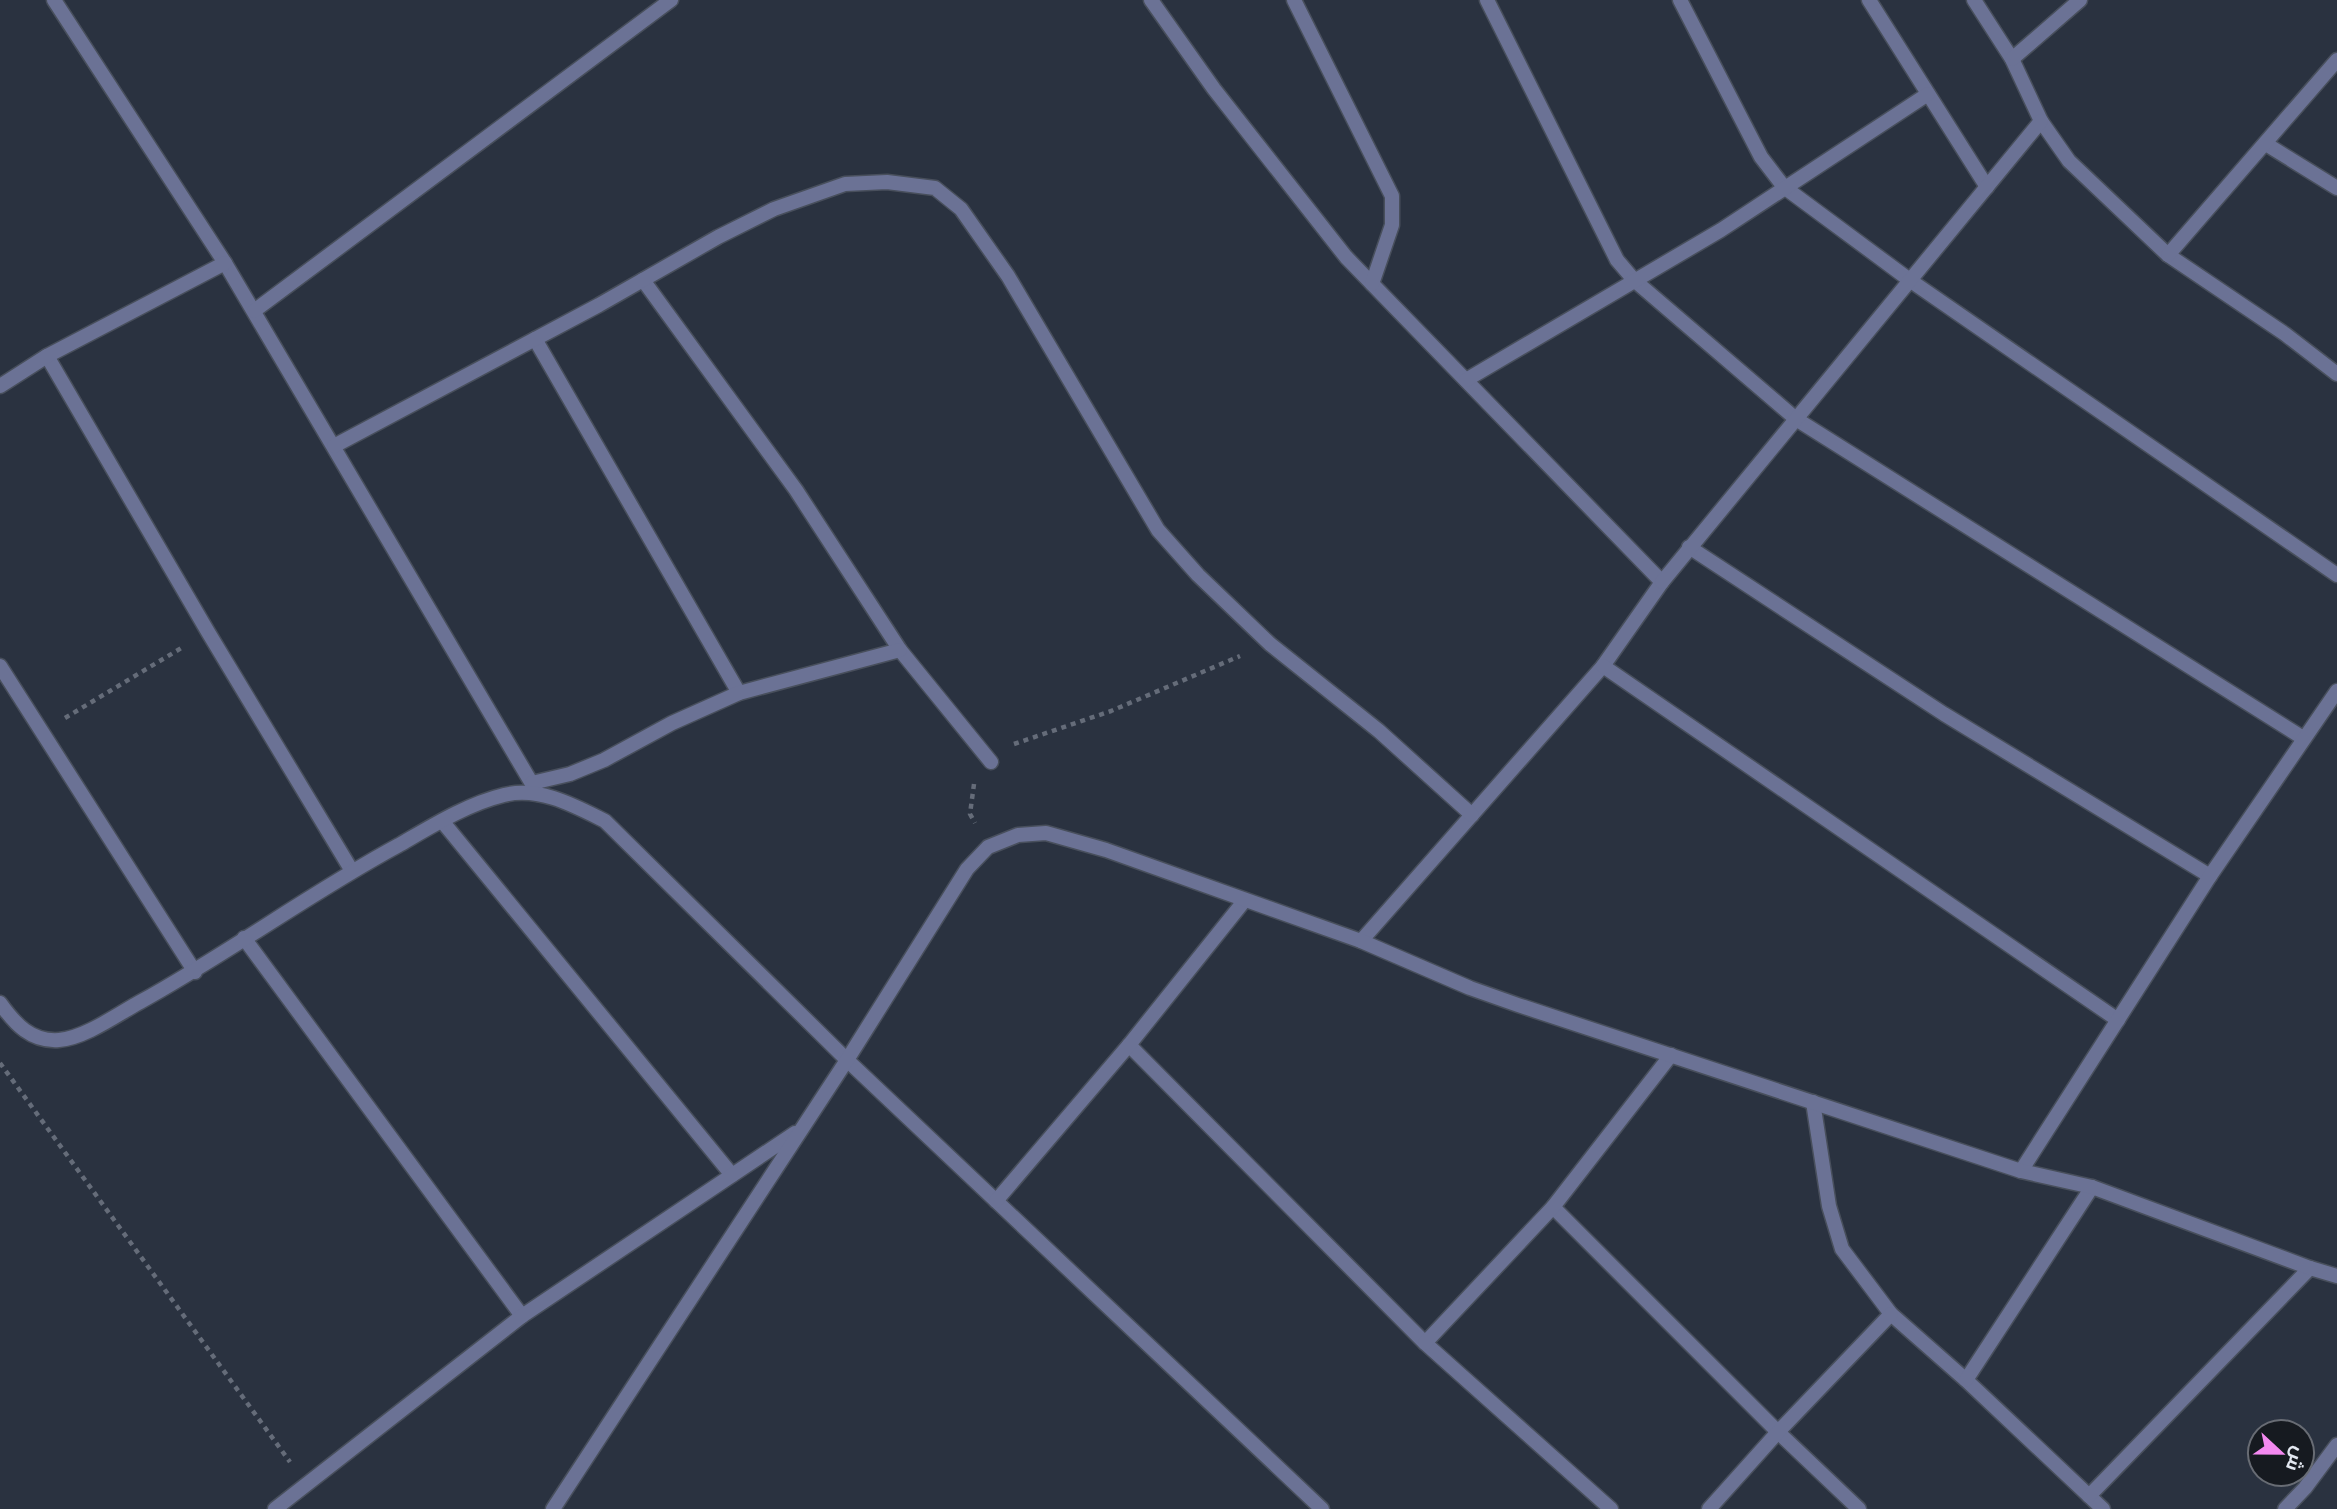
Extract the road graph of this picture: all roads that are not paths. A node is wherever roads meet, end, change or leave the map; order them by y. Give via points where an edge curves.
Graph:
1 (54, 0) edge
2 (671, 0) edge
3 (1151, 0) edge
4 (1294, 0) edge
5 (1487, 0) edge
6 (1680, 0) edge
7 (1869, 0) edge
8 (1974, 0) edge
9 (2080, 0) edge
10 (2012, 59) junction
11 (2337, 60) edge
12 (1928, 94) junction
13 (2040, 121) junction
14 (2266, 144) junction
15 (1784, 187) junction
16 (1987, 187) junction
17 (2337, 188) edge
18 (2168, 256) junction
19 (225, 262) junction
20 (643, 280) junction
21 (1634, 280) junction
22 (1910, 281) junction
23 (1372, 284) junction
24 (254, 311) junction
25 (535, 339) junction
26 (47, 356) junction
27 (2337, 374) edge
28 (1466, 380) junction
29 (0, 386) edge
30 (1796, 419) junction
31 (334, 446) junction
32 (1689, 547) junction
33 (2337, 575) edge
34 (1662, 582) junction
35 (900, 650) junction
36 (0, 666) edge
37 (1602, 666) junction
38 (2337, 691) edge
39 (739, 693) junction
40 (2302, 738) junction
41 (991, 762) road end
42 (535, 788) junction
43 (1472, 815) junction
44 (442, 821) junction
45 (352, 871) junction
46 (2210, 876) junction
47 (1245, 900) junction
48 (244, 939) junction
49 (1361, 941) junction
50 (195, 972) junction
51 (0, 1003) edge
52 (2118, 1020) junction
53 (1129, 1045) junction
54 (1671, 1055) junction
55 (846, 1060) junction
56 (1813, 1102) junction
57 (802, 1129) junction
58 (2021, 1171) junction
59 (732, 1175) junction
60 (2092, 1187) junction
61 (996, 1201) junction
62 (1553, 1207) junction
63 (2310, 1268) junction
64 (2337, 1276) edge
65 (1891, 1314) junction
66 (522, 1315) junction
67 (1425, 1343) junction
68 (1966, 1380) junction
69 (1778, 1432) junction
70 (2337, 1446) edge
71 (2089, 1496) junction
72 (275, 1509) edge
73 (553, 1509) edge
74 (1322, 1509) edge
75 (1611, 1509) edge
76 (1709, 1509) edge
77 (1859, 1509) edge
78 (2103, 1509) edge
79 (2286, 1509) edge

1 - 19 street
2 - 24 street
3 - 23 street via 1214,89
4 - 23 street via 1392,196 1392,225
5 - 21 street via 1617,260
6 - 15 street via 1761,157
7 - 12 street
8 - 10 street
9 - 10 street
10 - 13 street
11 - 14 street
12 - 15 street
12 - 16 street
13 - 16 street
13 - 18 street via 2069,161
14 - 17 street
14 - 18 street
15 - 21 street
15 - 22 street
16 - 22 street
18 - 27 street
19 - 24 street
19 - 26 street
20 - 25 street
20 - 35 street via 796,490
20 - 43 street via 774,209 845,184 887,182 935,188 961,209 1008,276 1158,530 1270,643 1379,731
21 - 28 street
21 - 30 street
22 - 30 street
22 - 33 street
23 - 28 street
24 - 31 street
25 - 31 street
25 - 39 street
26 - 29 street
26 - 45 street
28 - 34 street
30 - 32 street
30 - 40 street
31 - 42 street
32 - 34 street
32 - 46 street via 1944,714
34 - 37 street
35 - 39 street
35 - 41 street
36 - 50 street
37 - 43 street
37 - 52 street
38 - 40 street
39 - 42 street via 604,760
40 - 46 street
42 - 44 street via 506,794
42 - 55 street via 605,821
43 - 49 street
44 - 45 street
44 - 59 street
45 - 48 street
46 - 52 street
47 - 49 street
47 - 53 street
47 - 55 street via 1046,833 1018,835 988,847 967,869
48 - 50 street
48 - 66 street
49 - 54 street via 1482,992
50 - 51 street via 80,1034 59,1040 32,1037
52 - 58 street
53 - 61 street
53 - 67 street
54 - 56 street
54 - 62 street
55 - 57 street
55 - 61 street
56 - 58 street
56 - 65 street via 1829,1206 1842,1249
57 - 59 street
57 - 73 street
58 - 60 street
59 - 66 street
60 - 63 street
60 - 68 street
61 - 74 street
62 - 67 street
62 - 69 street
63 - 64 street
63 - 71 street
65 - 68 street
65 - 69 street
66 - 72 street
67 - 75 street
68 - 71 street
69 - 76 street
69 - 77 street
70 - 79 street
71 - 78 street

